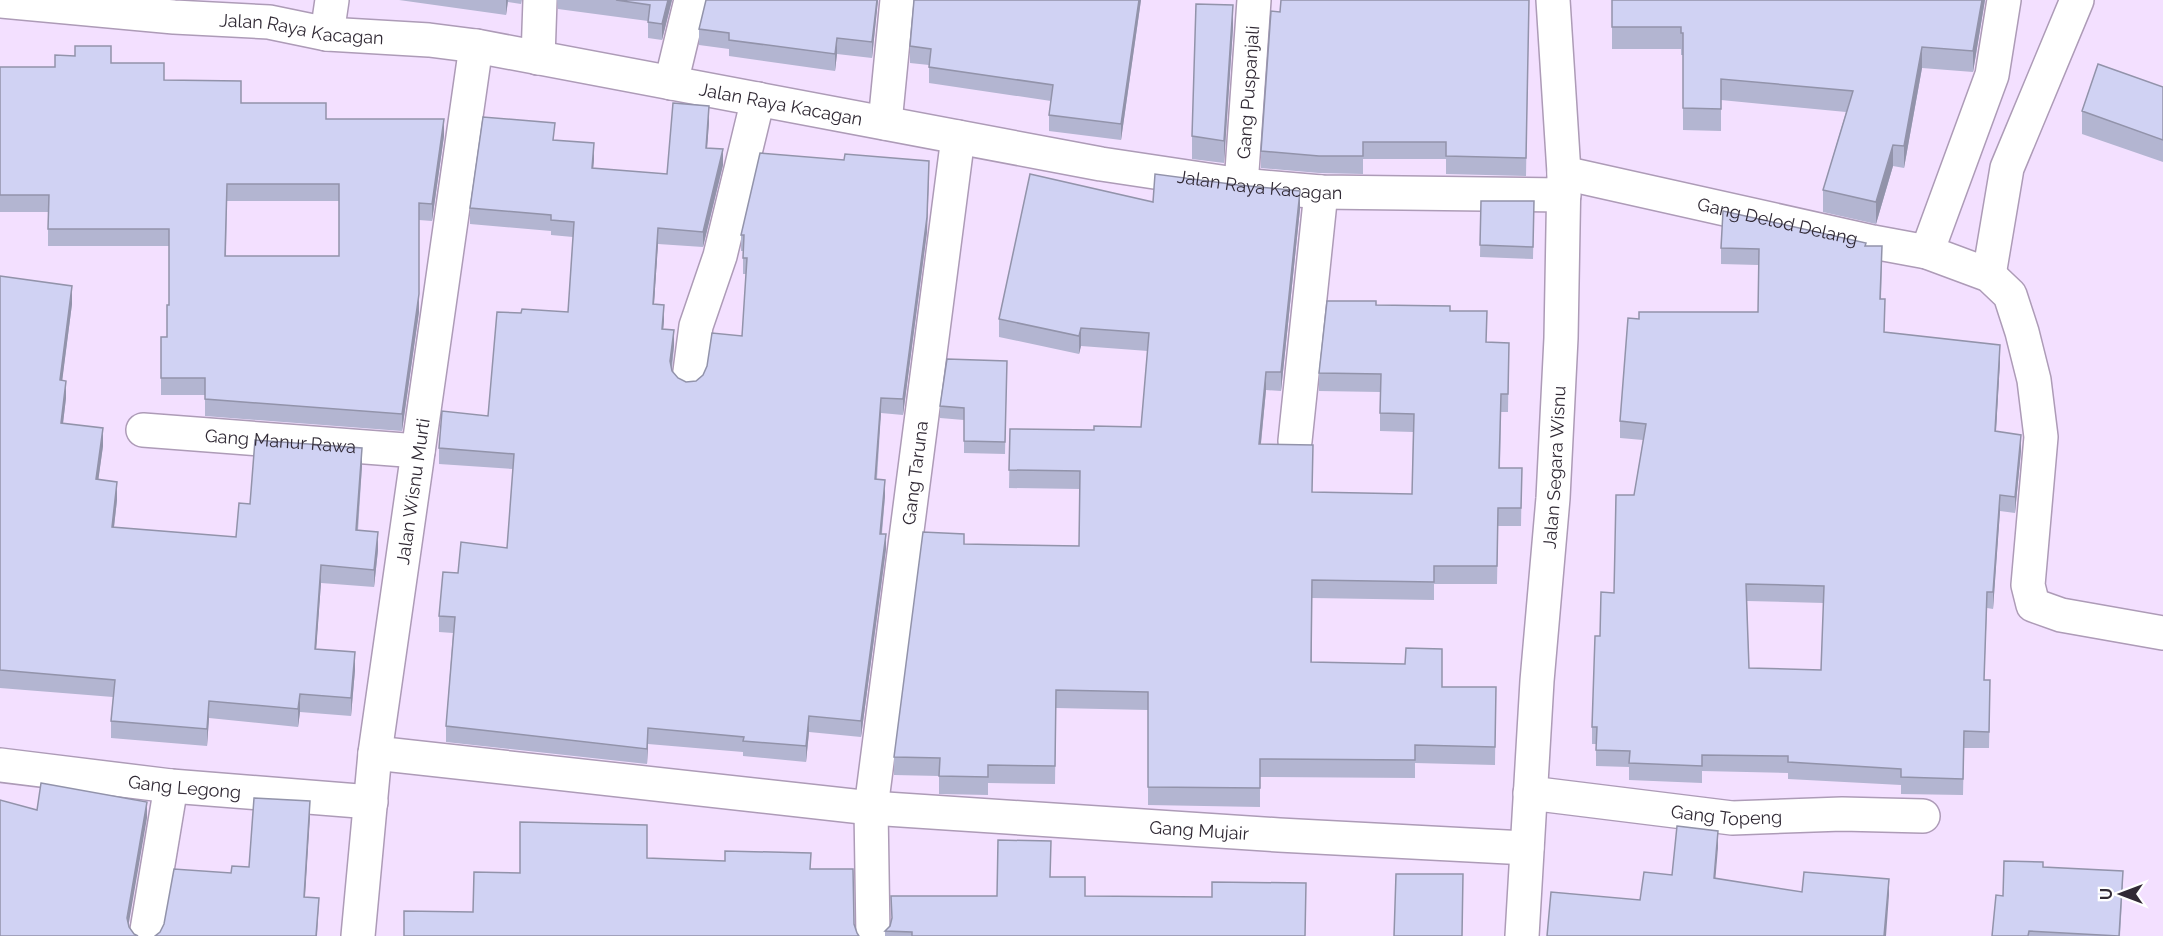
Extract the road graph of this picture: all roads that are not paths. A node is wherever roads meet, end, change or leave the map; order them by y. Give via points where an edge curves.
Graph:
1 (332, 0) edge
2 (540, 0) edge
3 (692, 0) edge
4 (897, 0) edge
5 (1254, 0) edge
6 (1553, 0) edge
7 (2004, 0) edge
8 (2077, 0) edge
9 (0, 1) edge
10 (174, 8) edge
11 (327, 34) junction
12 (476, 46) junction
13 (538, 58) junction
14 (671, 82) junction
15 (758, 99) junction
16 (885, 123) junction
17 (958, 137) junction
18 (1564, 184) junction
19 (1241, 185) junction
20 (1321, 192) junction
21 (1928, 252) junction
22 (1989, 275) junction
23 (689, 379) edge
24 (143, 430) dead end
25 (1295, 441) dead end
26 (418, 451) junction
27 (2163, 633) edge
28 (375, 753) junction
29 (0, 765) edge
30 (171, 786) junction
31 (1530, 793) junction
32 (370, 802) junction
33 (871, 808) junction
34 (1923, 816) dead end
35 (1527, 848) junction
36 (146, 936) edge
37 (358, 936) edge
38 (873, 936) edge
39 (1522, 936) edge

1 - 11 street
2 - 13 street
3 - 14 street
4 - 16 street
5 - 19 street, Gang Puspanjali
6 - 18 street, Jalan Segara Wisnu
7 - 21 street via 1992,75
8 - 22 street via 2007,168
9 - 10 street, Jalan Raya Kacagan
10 - 11 street, Jalan Raya Kacagan
11 - 12 street, Jalan Raya Kacagan
12 - 13 street, Jalan Raya Kacagan
12 - 26 street, Jalan Wisnu Murti
13 - 14 street, Jalan Raya Kacagan
14 - 15 street, Jalan Raya Kacagan
15 - 16 street, Jalan Raya Kacagan
15 - 23 street via 720,256 696,326
16 - 17 street, Jalan Raya Kacagan
17 - 19 street, Jalan Raya Kacagan
17 - 33 street, Gang Taruna
18 - 20 street, Jalan Raya Kacagan
18 - 21 street, Gang Delod Delang
18 - 31 street, Jalan Segara Wisnu via 1553,498
19 - 20 street, Jalan Raya Kacagan
20 - 25 street
21 - 22 street, Gang Delod Delang
22 - 27 street via 2010,295 2034,380 2041,436 2028,585 2033,605 2061,615
24 - 26 street, Gang Manur Rawa
26 - 28 street, Jalan Wisnu Murti
28 - 32 street, Jalan Wisnu Murti
28 - 33 street, Gang Mujair
29 - 30 street, Gang Legong
30 - 32 street, Gang Legong
30 - 36 street
31 - 34 street, Gang Topeng via 1732,818
31 - 35 street, Jalan Segara Wisnu
32 - 37 street, Jalan Wisnu Murti
33 - 35 street, Gang Mujair
33 - 38 street, Gang Taruna
35 - 39 street, Jalan Segara Wisnu

